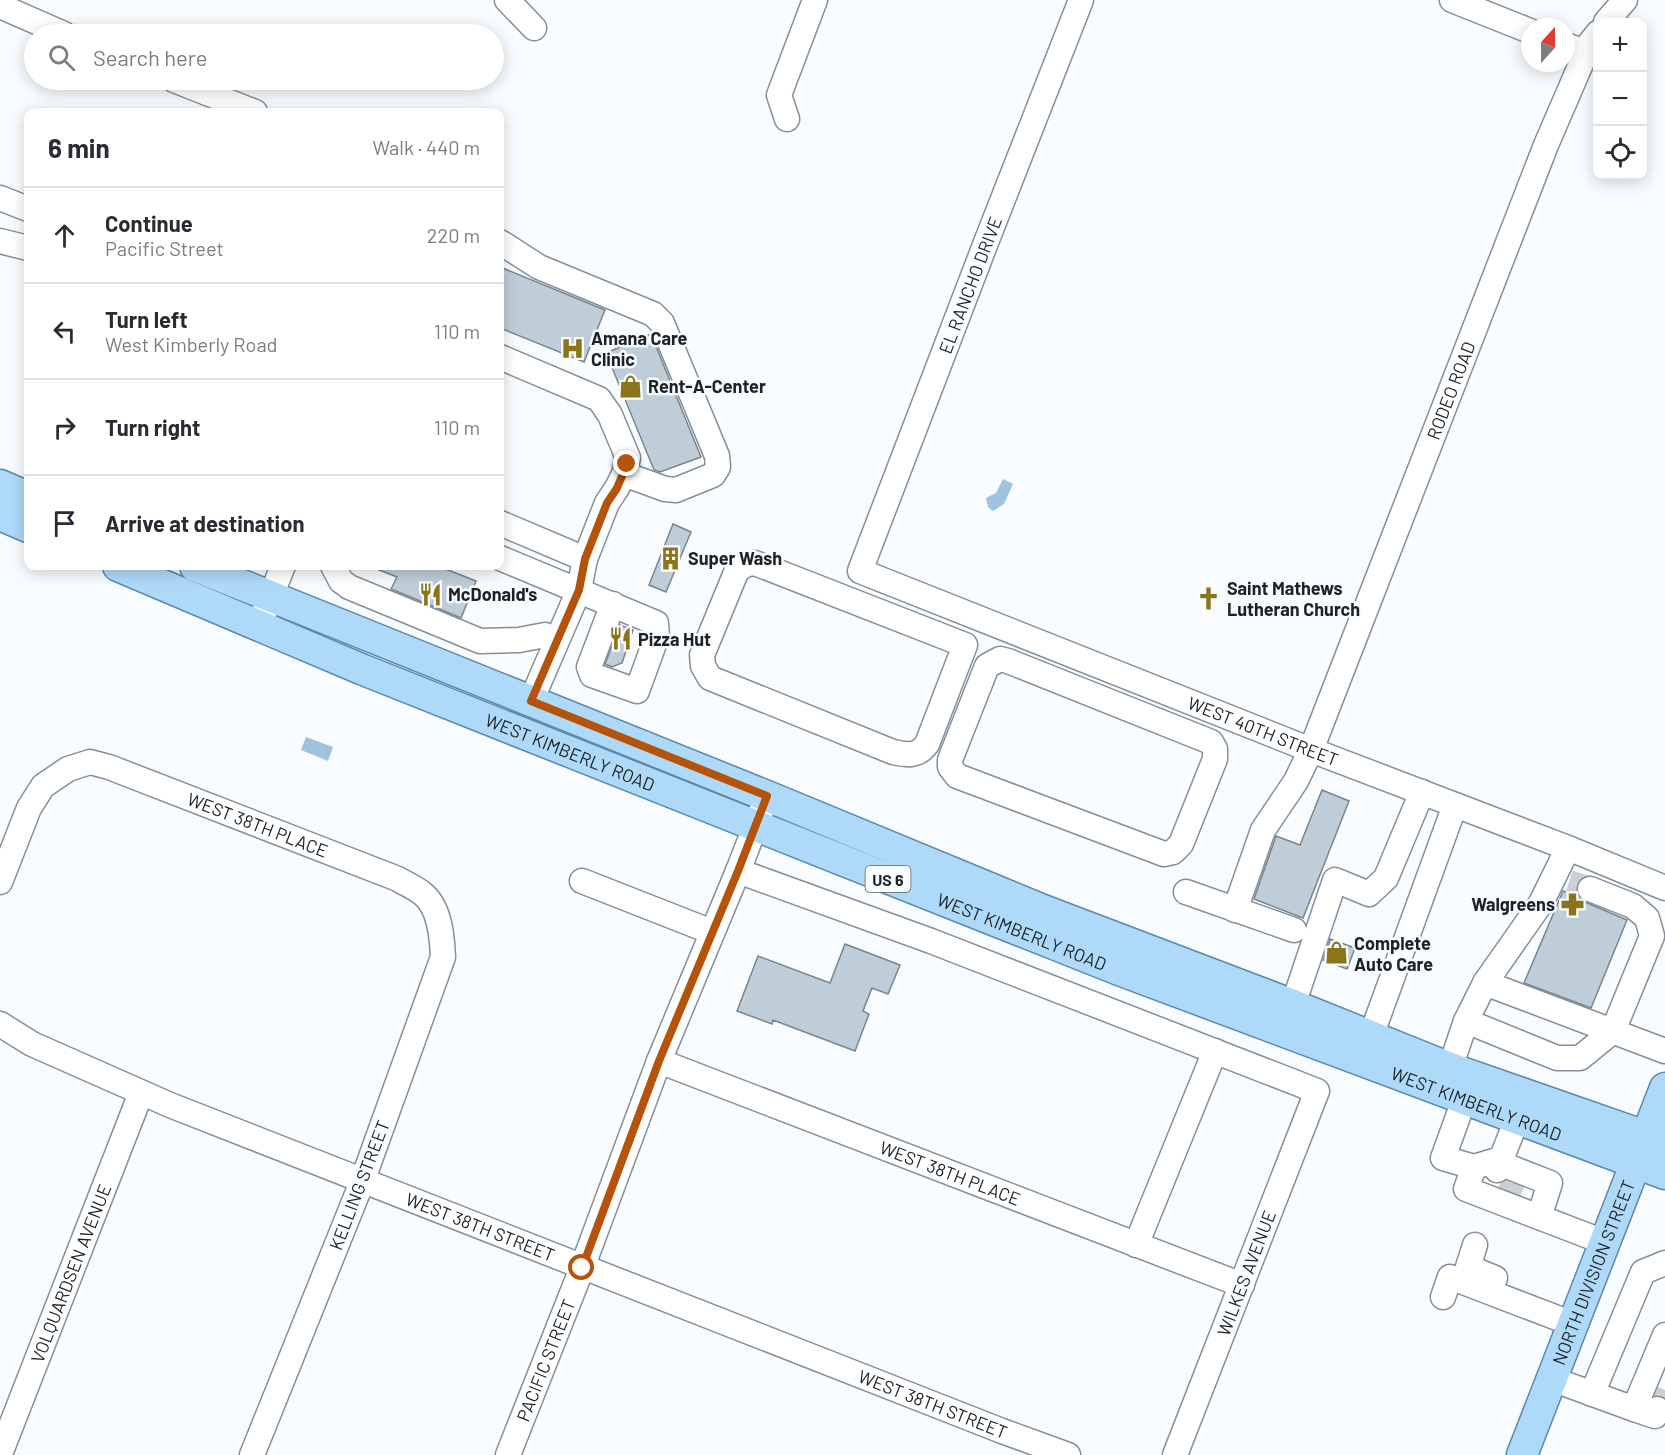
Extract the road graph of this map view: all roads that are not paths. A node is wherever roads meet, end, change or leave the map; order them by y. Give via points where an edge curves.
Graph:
1 (507, 0) edge
2 (815, 0) edge
3 (1081, 0) edge
4 (1452, 0) edge
5 (1625, 0) edge
6 (0, 6) edge
7 (1609, 18) edge
8 (41, 24) edge
9 (1521, 27) edge
10 (534, 28) dead end
11 (1583, 44) edge
12 (199, 90) edge
13 (245, 108) edge
14 (787, 119) dead end
15 (0, 198) edge
16 (24, 207) edge
17 (0, 241) edge
18 (504, 245) edge
19 (24, 247) edge
20 (504, 359) edge
21 (624, 474) junction
22 (0, 485) edge
23 (24, 495) edge
24 (0, 515) edge
25 (24, 525) edge
26 (504, 525) edge
27 (585, 559) junction
28 (504, 560) edge
29 (127, 570) edge
30 (205, 570) edge
31 (282, 570) edge
32 (335, 570) edge
33 (860, 571) joint
34 (579, 590) junction
35 (270, 597) junction
36 (613, 604) junction
37 (980, 618) junction
38 (258, 626) junction
39 (557, 640) junction
40 (965, 645) junction
41 (1166, 691) junction
42 (531, 701) junction
43 (1155, 719) junction
44 (1311, 750) junction
45 (1422, 792) junction
46 (767, 796) junction
47 (1455, 805) junction
48 (755, 826) junction
49 (1568, 848) junction
50 (738, 871) junction
51 (582, 881) dead end
52 (0, 882) edge
53 (1572, 882) junction
54 (1665, 888) edge
55 (1186, 892) dead end
56 (1235, 910) junction
57 (435, 911) joint
58 (1294, 930) dead end
59 (712, 932) junction
60 (1485, 983) junction
61 (1293, 1005) junction
62 (1466, 1021) junction
63 (0, 1024) edge
64 (1613, 1031) junction
65 (1371, 1036) junction
66 (1215, 1051) junction
67 (1665, 1051) edge
68 (659, 1061) junction
69 (1450, 1068) junction
70 (1665, 1088) edge
71 (141, 1093) junction
72 (1464, 1100) junction
73 (1517, 1119) junction
74 (1656, 1139) edge
75 (1636, 1163) junction
76 (1474, 1167) junction
77 (1665, 1174) edge
78 (362, 1182) junction
79 (1503, 1182) junction
80 (1539, 1217) junction
81 (1604, 1242) junction
82 (1136, 1245) junction
83 (1475, 1245) dead end
84 (1665, 1263) edge
85 (582, 1268) junction
86 (1242, 1285) junction
87 (1443, 1297) dead end
88 (1576, 1317) junction
89 (1663, 1346) edge
90 (1552, 1379) junction
91 (1592, 1394) junction
92 (0, 1454) edge
93 (252, 1455) edge
94 (508, 1455) edge
95 (1068, 1455) edge
96 (1175, 1455) edge
97 (1522, 1455) edge

1 - 10 street
2 - 14 street via 778,95
3 - 33 street, EL RANCHO DRIVE
4 - 9 street
5 - 7 street
6 - 8 street
11 - 44 street, RODEO ROAD
12 - 13 street
15 - 16 street
17 - 19 street
18 - 21 street via 538,267 653,314 662,323 717,456 718,467 713,474 676,490
20 - 21 street via 599,399 628,458
21 - 27 street via 607,503
22 - 23 main road
24 - 25 main road
26 - 27 street
27 - 34 street
28 - 34 street
29 - 38 main road, WEST KIMBERLY ROAD / US 6
30 - 35 main road, WEST KIMBERLY ROAD / US 6
31 - 35 street
32 - 39 street via 340,581 349,587 480,641 545,635
33 - 37 street, WEST 40TH STREET
34 - 36 street
34 - 39 street
35 - 38 street
35 - 42 main road, WEST KIMBERLY ROAD / US 6
36 - 36 street via 589,667 592,675 637,691 657,636 656,623
37 - 40 street
37 - 41 street, WEST 40TH STREET
38 - 48 main road, WEST KIMBERLY ROAD / US 6
39 - 42 street
40 - 40 street via 755,563 737,570 702,655 710,678 893,752 912,756 927,744
41 - 43 street
41 - 44 street, WEST 40TH STREET
42 - 46 main road, WEST KIMBERLY ROAD / US 6
43 - 43 street via 1000,660 987,666 950,767 957,776 1164,854 1173,852 1181,844 1215,759 1215,749 1211,742
44 - 45 street, WEST 40TH STREET
44 - 56 street, RODEO ROAD via 1263,830
45 - 47 street, WEST 40TH STREET
45 - 61 street via 1386,878 1369,894 1335,880
46 - 48 street, PACIFIC STREET
46 - 61 main road, WEST KIMBERLY ROAD / US 6 via 1043,910
47 - 49 street, WEST 40TH STREET
47 - 65 street
48 - 50 street, PACIFIC STREET
48 - 72 main road, WEST KIMBERLY ROAD / US 6 via 1119,970
49 - 53 street
49 - 54 street, WEST 40TH STREET
50 - 59 street, PACIFIC STREET
50 - 66 street
51 - 59 street
52 - 57 street, WEST 38TH PLACE via 43,786 68,769 90,762 398,879 424,894
53 - 60 street via 1541,903
53 - 64 street via 1633,906 1647,918 1652,936
55 - 56 street
56 - 58 street
57 - 78 street, KELLING STREET via 443,957
59 - 68 street, PACIFIC STREET
60 - 62 street
60 - 64 street
61 - 65 main road, WEST KIMBERLY ROAD / US 6
62 - 64 street via 1557,1058 1580,1058
62 - 69 street
63 - 71 street, WEST 38TH STREET via 32,1044
64 - 67 street
65 - 69 main road, WEST KIMBERLY ROAD / US 6
66 - 82 street
66 - 86 street, WILKES AVENUE via 1317,1090
68 - 82 street, WEST 38TH PLACE
68 - 85 street, PACIFIC STREET
69 - 74 main road, WEST KIMBERLY ROAD / US 6
70 - 74 main road, NORTH DIVISION STREET
71 - 78 street, WEST 38TH STREET
71 - 92 street, VOLQUARDSEN AVENUE
72 - 73 main road, WEST KIMBERLY ROAD / US 6
72 - 76 street via 1443,1158
73 - 75 main road, WEST KIMBERLY ROAD / US 6
73 - 79 street
74 - 75 main road, NORTH DIVISION STREET
75 - 77 main road, WEST KIMBERLY ROAD / US 6
75 - 81 main road, NORTH DIVISION STREET
76 - 79 street via 1494,1161
76 - 79 street via 1466,1189
78 - 85 street, WEST 38TH STREET
78 - 93 street, KELLING STREET
79 - 80 street
79 - 80 street via 1550,1183
80 - 81 street
81 - 88 main road, NORTH DIVISION STREET
82 - 86 street, WEST 38TH PLACE
83 - 88 street via 1468,1268
84 - 91 street via 1643,1272
85 - 94 street, PACIFIC STREET
85 - 95 street, WEST 38TH STREET
86 - 96 street, WILKES AVENUE
87 - 88 street via 1450,1276
88 - 90 main road, NORTH DIVISION STREET
89 - 91 street via 1649,1412
90 - 91 street
90 - 97 main road, NORTH DIVISION STREET

